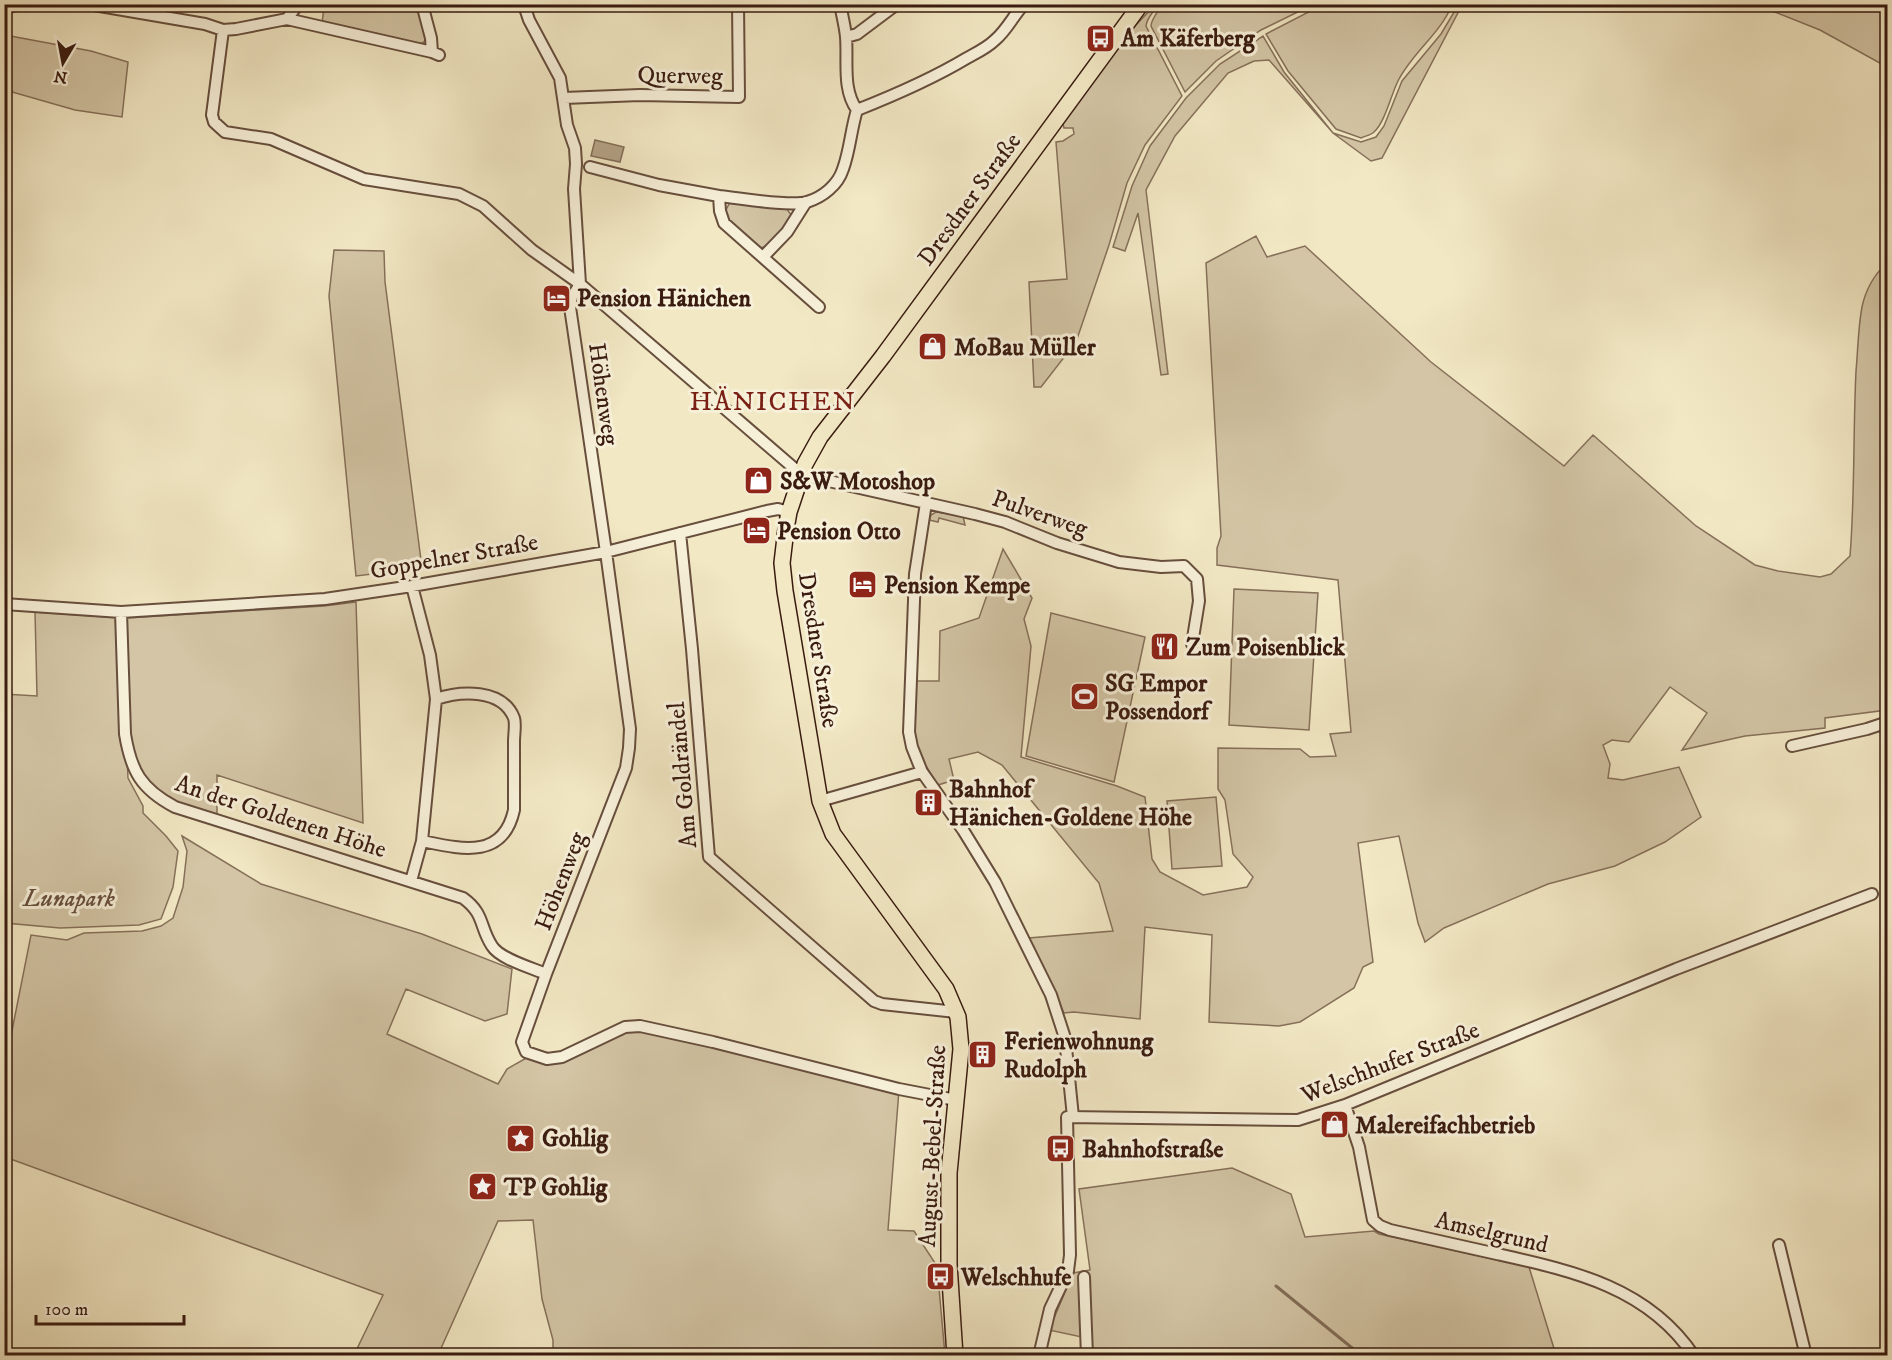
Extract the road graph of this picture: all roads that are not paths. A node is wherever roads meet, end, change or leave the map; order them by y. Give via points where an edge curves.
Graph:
1 (88, 4) edge
2 (298, 4) edge
3 (422, 4) edge
4 (526, 4) edge
5 (738, 4) edge
6 (840, 4) edge
7 (897, 4) edge
8 (1024, 4) edge
9 (1140, 4) edge
10 (287, 19) junction
11 (223, 30) junction
12 (846, 37) junction
13 (564, 98) junction
14 (857, 110) junction
15 (590, 167) dead end
16 (719, 196) junction
17 (806, 202) junction
18 (763, 257) junction
19 (580, 284) junction
20 (819, 307) dead end
21 (801, 472) junction
22 (926, 503) junction
23 (789, 512) junction
24 (680, 533) junction
25 (606, 552) junction
26 (412, 586) junction
27 (4, 604) edge
28 (121, 612) junction
29 (1192, 644) dead end
30 (436, 699) junction
31 (1887, 722) edge
32 (1792, 746) dead end
33 (922, 772) junction
34 (820, 801) junction
35 (422, 841) junction
36 (411, 881) junction
37 (1872, 894) dead end
38 (546, 974) junction
39 (956, 1012) junction
40 (956, 1100) junction
41 (1345, 1105) junction
42 (1073, 1117) junction
43 (1779, 1245) dead end
44 (1084, 1277) dead end
45 (1692, 1354) edge
46 (955, 1356) edge
47 (1039, 1356) edge
48 (1087, 1356) edge
49 (1806, 1356) edge

1 - 11 street
2 - 10 street
3 - 10 street via 435,54
4 - 13 street via 529,20 560,78
5 - 13 street, Querweg via 739,97
6 - 12 street
7 - 12 street via 857,34
8 - 14 street via 992,43 908,89
9 - 21 main road, Dresdner Straße via 820,437
10 - 11 street
11 - 19 street, Pulverweg via 212,115 225,132 271,139 364,179 459,194 483,206 532,250
12 - 14 street via 847,85 850,101
13 - 19 street via 575,148
14 - 17 street via 843,171 833,187
15 - 16 street
16 - 17 street
16 - 18 street via 724,223
17 - 18 street via 787,232
18 - 20 street
19 - 21 street, Pulverweg
19 - 25 street, Höhenweg via 570,307
21 - 22 street, Pulverweg via 832,483
21 - 23 main road, Dresdner Straße
22 - 29 street, Pulverweg via 1005,522 1119,562 1184,566 1197,579 1199,601
22 - 33 street via 916,564 909,732
23 - 24 street, Goppelner Straße via 777,509
23 - 34 main road, Dresdner Straße via 782,563 784,584
24 - 25 street, Goppelner Straße
24 - 39 street, Am Goldrändel via 709,857 874,1001
25 - 26 street, Goppelner Straße
25 - 38 street, Höhenweg via 630,729 629,748 626,768
26 - 28 street, Goppelner Straße via 325,599
26 - 30 street via 430,655
27 - 28 street, Goppelner Straße
28 - 36 street, An der Goldenen Höhe via 128,752 134,769 157,797 175,807
30 - 35 street
30 - 35 street via 452,693 470,693 487,695 505,706 514,719 514,810 511,825 503,836 476,849
31 - 32 street
33 - 34 street
33 - 42 street via 995,882 1051,995 1065,1038
34 - 39 main road, Dresdner Straße via 833,834 946,988
35 - 36 street
36 - 38 street, An der Goldenen Höhe via 463,898 477,911 492,947
37 - 41 street, Welschhufer Straße via 1676,969
38 - 40 street, Höhenweg via 522,1042 526,1052 547,1059 562,1057 625,1027 640,1026
39 - 40 main road, August-Bebel-Straße via 961,1048
40 - 46 main road, August-Bebel-Straße via 949,1173
41 - 42 street, Welschhufer Straße via 1298,1120
41 - 45 street, Amselgrund via 1359,1147 1373,1220 1380,1226 1571,1272 1609,1286 1653,1311 1674,1329
42 - 47 street via 1067,1117 1071,1219 1068,1270 1050,1309
43 - 49 street
44 - 48 street

